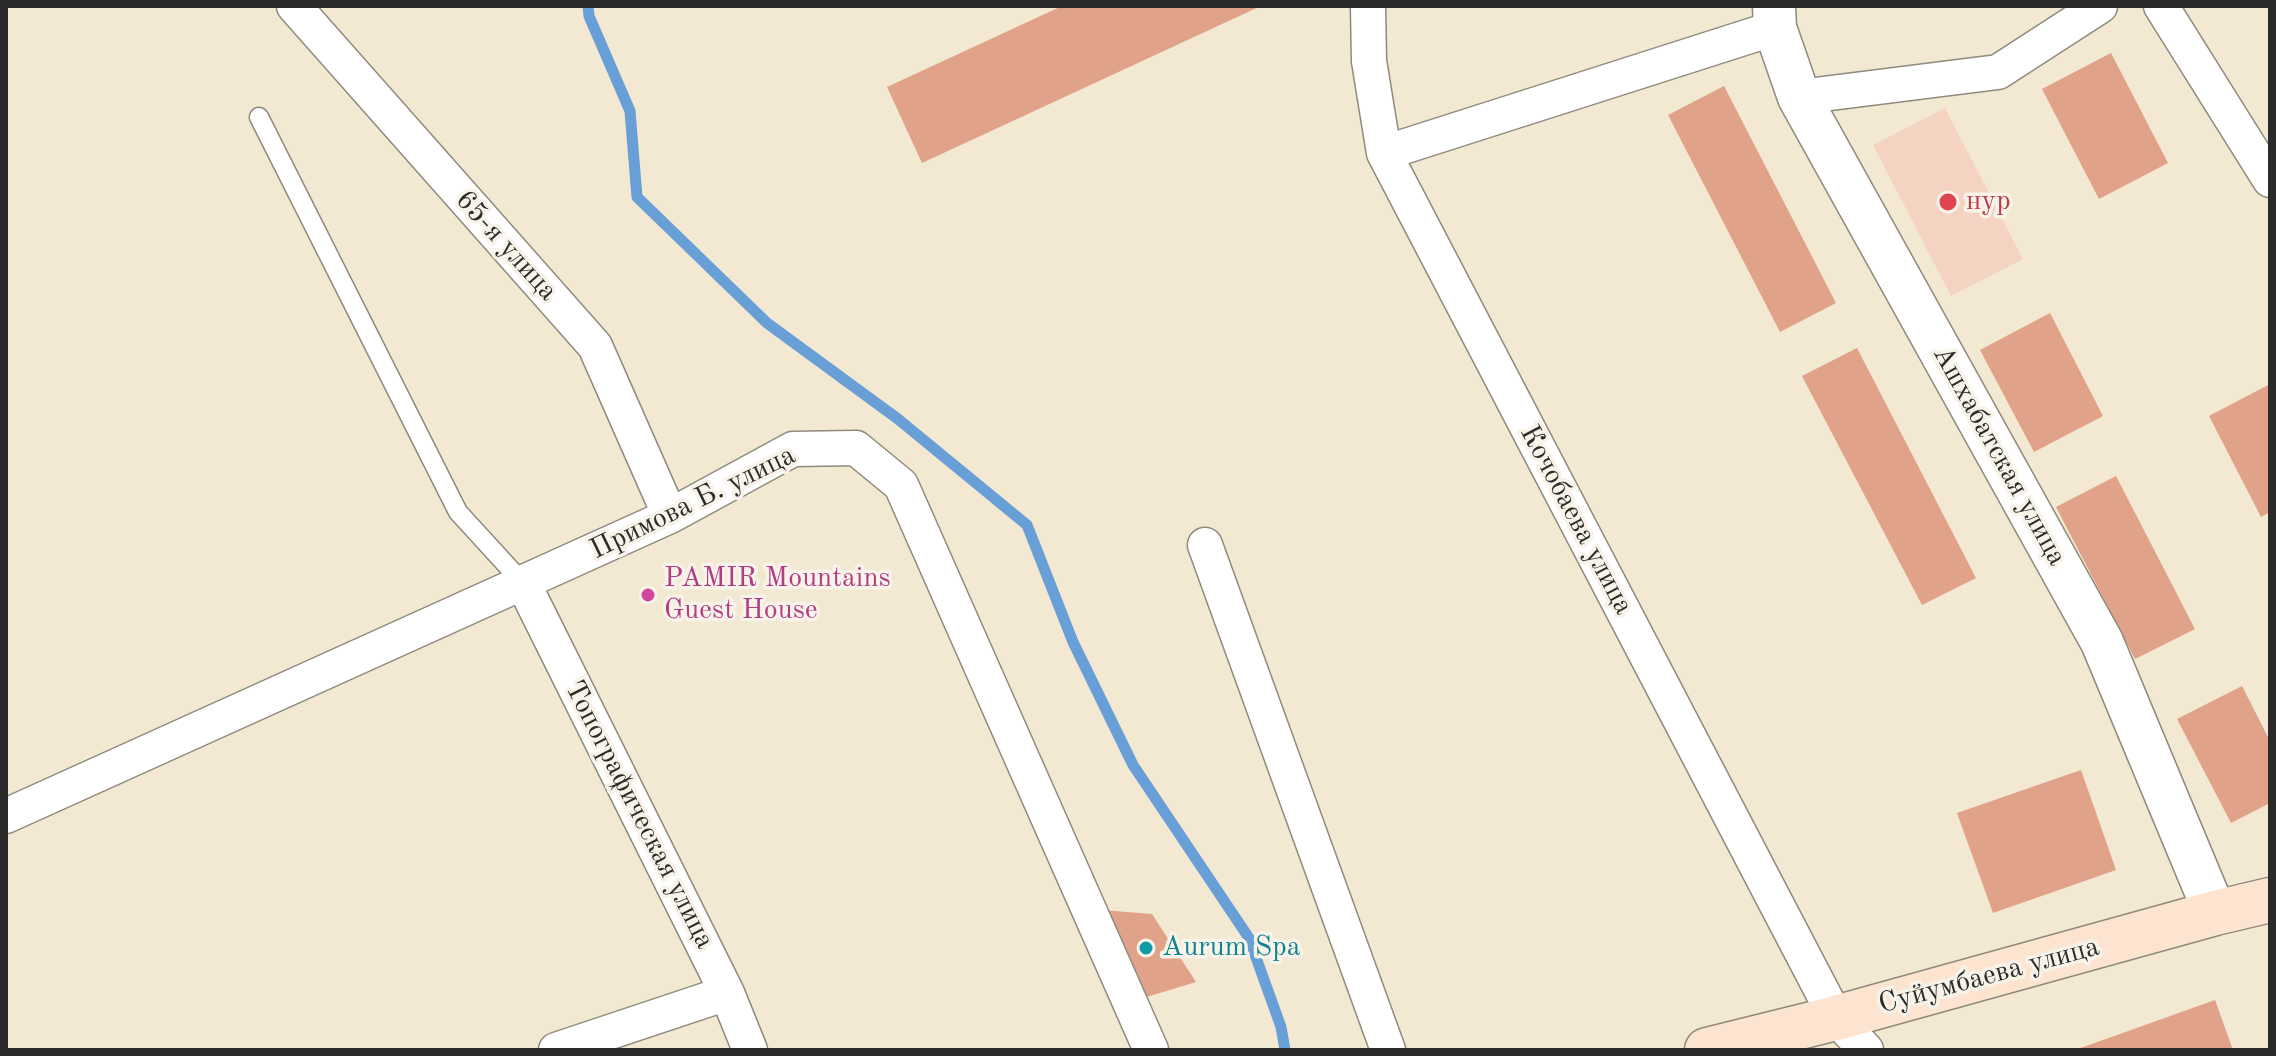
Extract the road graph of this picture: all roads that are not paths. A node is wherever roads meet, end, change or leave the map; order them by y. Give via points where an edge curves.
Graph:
1 (294, 6) edge
2 (1368, 6) edge
3 (2100, 6) edge
4 (2161, 6) edge
5 (1775, 17) edge
6 (1799, 97) junction
7 (259, 117) dead end
8 (1384, 153) junction
9 (2270, 180) edge
10 (670, 516) junction
11 (1205, 545) dead end
12 (523, 583) junction
13 (6, 816) edge
14 (2270, 900) edge
15 (2215, 913) junction
16 (727, 993) junction
17 (1836, 1018) junction
18 (556, 1050) edge
19 (750, 1050) edge
20 (1151, 1050) edge
21 (1388, 1050) edge
22 (1707, 1050) edge
23 (1866, 1050) edge

1 - 10 street, 65-я улица via 595,346
2 - 8 street, Кочобаева улица via 1369,61
3 - 6 street via 1998,72
4 - 9 street
5 - 6 street, Ашхабатская улица
5 - 8 street
6 - 15 street, Ашхабатская улица via 2102,642
7 - 12 lane via 458,512
8 - 17 street, Кочобаева улица
10 - 12 street, Примова Б. улица
10 - 20 street, Примова Б. улица via 793,449 856,448 901,485
11 - 21 street
12 - 13 street, Примова Б. улица
12 - 16 street, Топографическая улица
14 - 15 main road, Суйумбаева улица
15 - 17 main road, Суйумбаева улица
16 - 18 street
16 - 19 street, Топографическая улица
17 - 22 main road, Суйумбаева улица
17 - 23 street, Кочобаева улица

